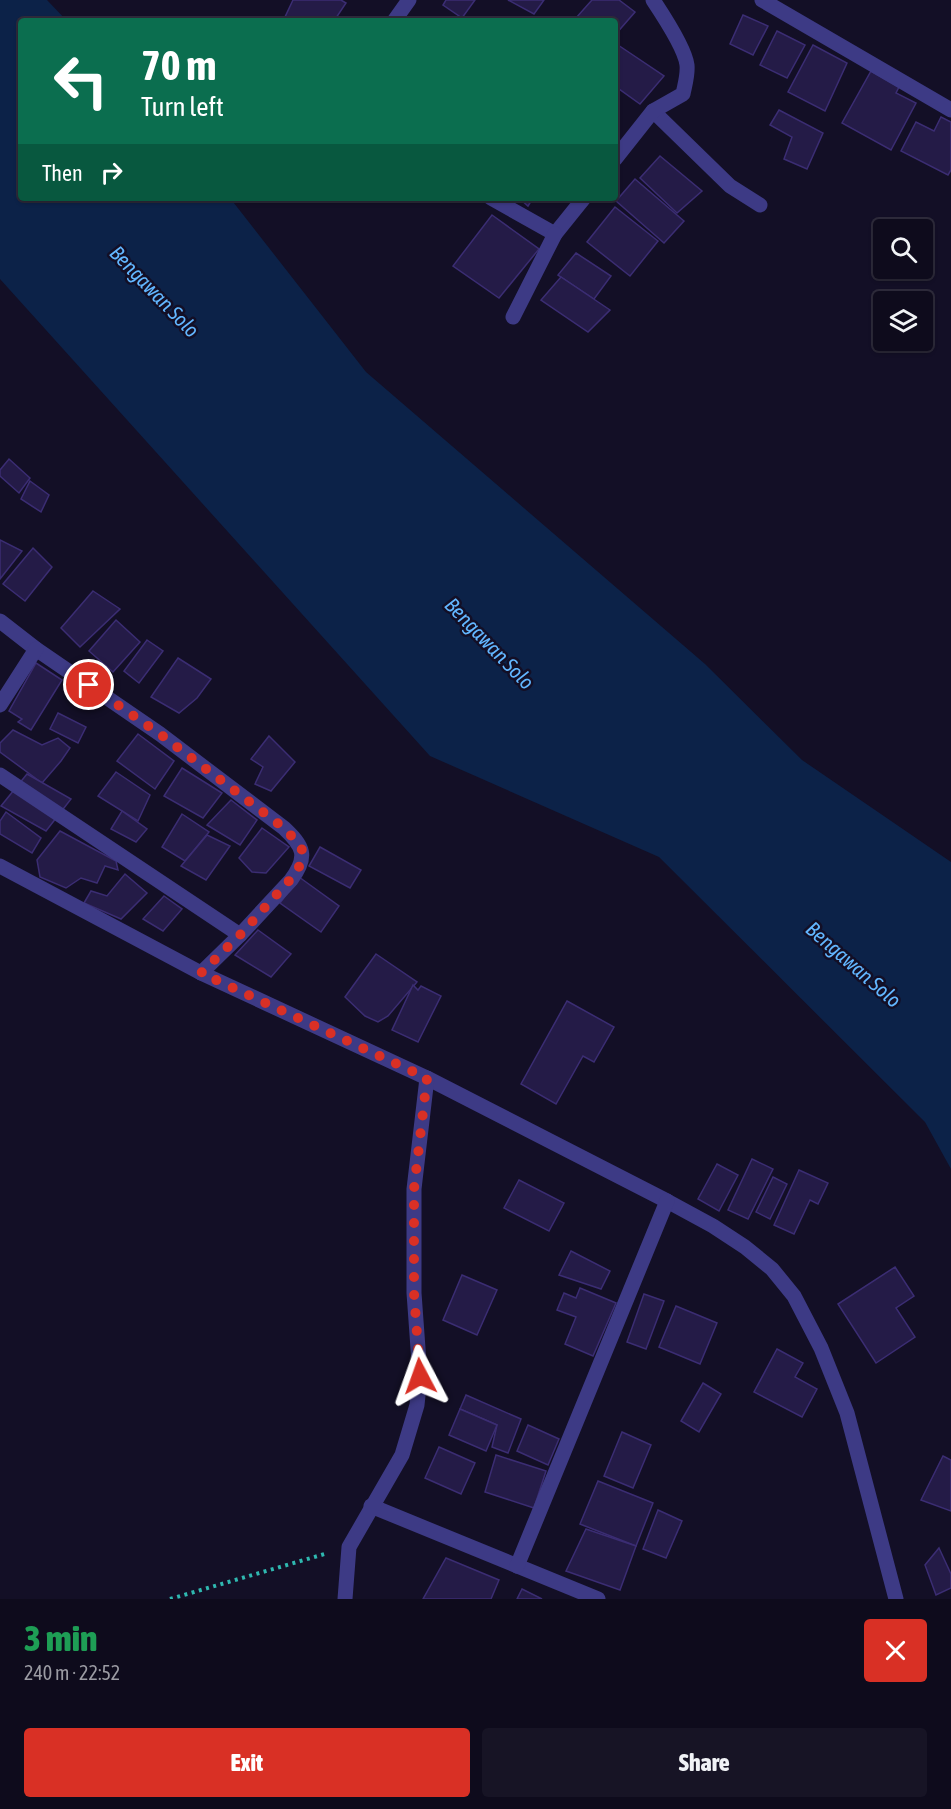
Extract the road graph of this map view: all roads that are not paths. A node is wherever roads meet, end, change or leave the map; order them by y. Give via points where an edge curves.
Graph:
1 (409, 0) edge
2 (653, 0) edge
3 (762, 0) edge
4 (396, 18) edge
5 (951, 110) edge
6 (653, 111) junction
7 (618, 155) edge
8 (496, 201) edge
9 (582, 201) edge
10 (760, 205) dead end
11 (555, 234) junction
12 (513, 317) dead end
13 (0, 621) edge
14 (36, 649) junction
15 (0, 705) edge
16 (0, 775) edge
17 (0, 866) edge
18 (240, 935) junction
19 (201, 973) junction
20 (427, 1078) junction
21 (667, 1201) junction
22 (371, 1506) junction
23 (517, 1566) junction
24 (345, 1599) edge
25 (598, 1599) edge
26 (896, 1599) edge

1 - 4 street
2 - 6 street via 687,62 687,77 683,94
3 - 5 street
6 - 7 street
6 - 10 street via 730,186
8 - 11 street
9 - 11 street
11 - 12 street
13 - 14 street
14 - 15 street
14 - 18 street via 160,734 284,828 299,844 303,856 297,872
16 - 18 street
17 - 19 street
18 - 19 street
19 - 20 street
20 - 21 street
20 - 22 street via 414,1189 414,1293 420,1376 417,1405 402,1455
21 - 23 street
21 - 26 street via 745,1247 772,1269 794,1296 821,1348 847,1413
22 - 23 street
22 - 24 street via 349,1547
23 - 25 street

